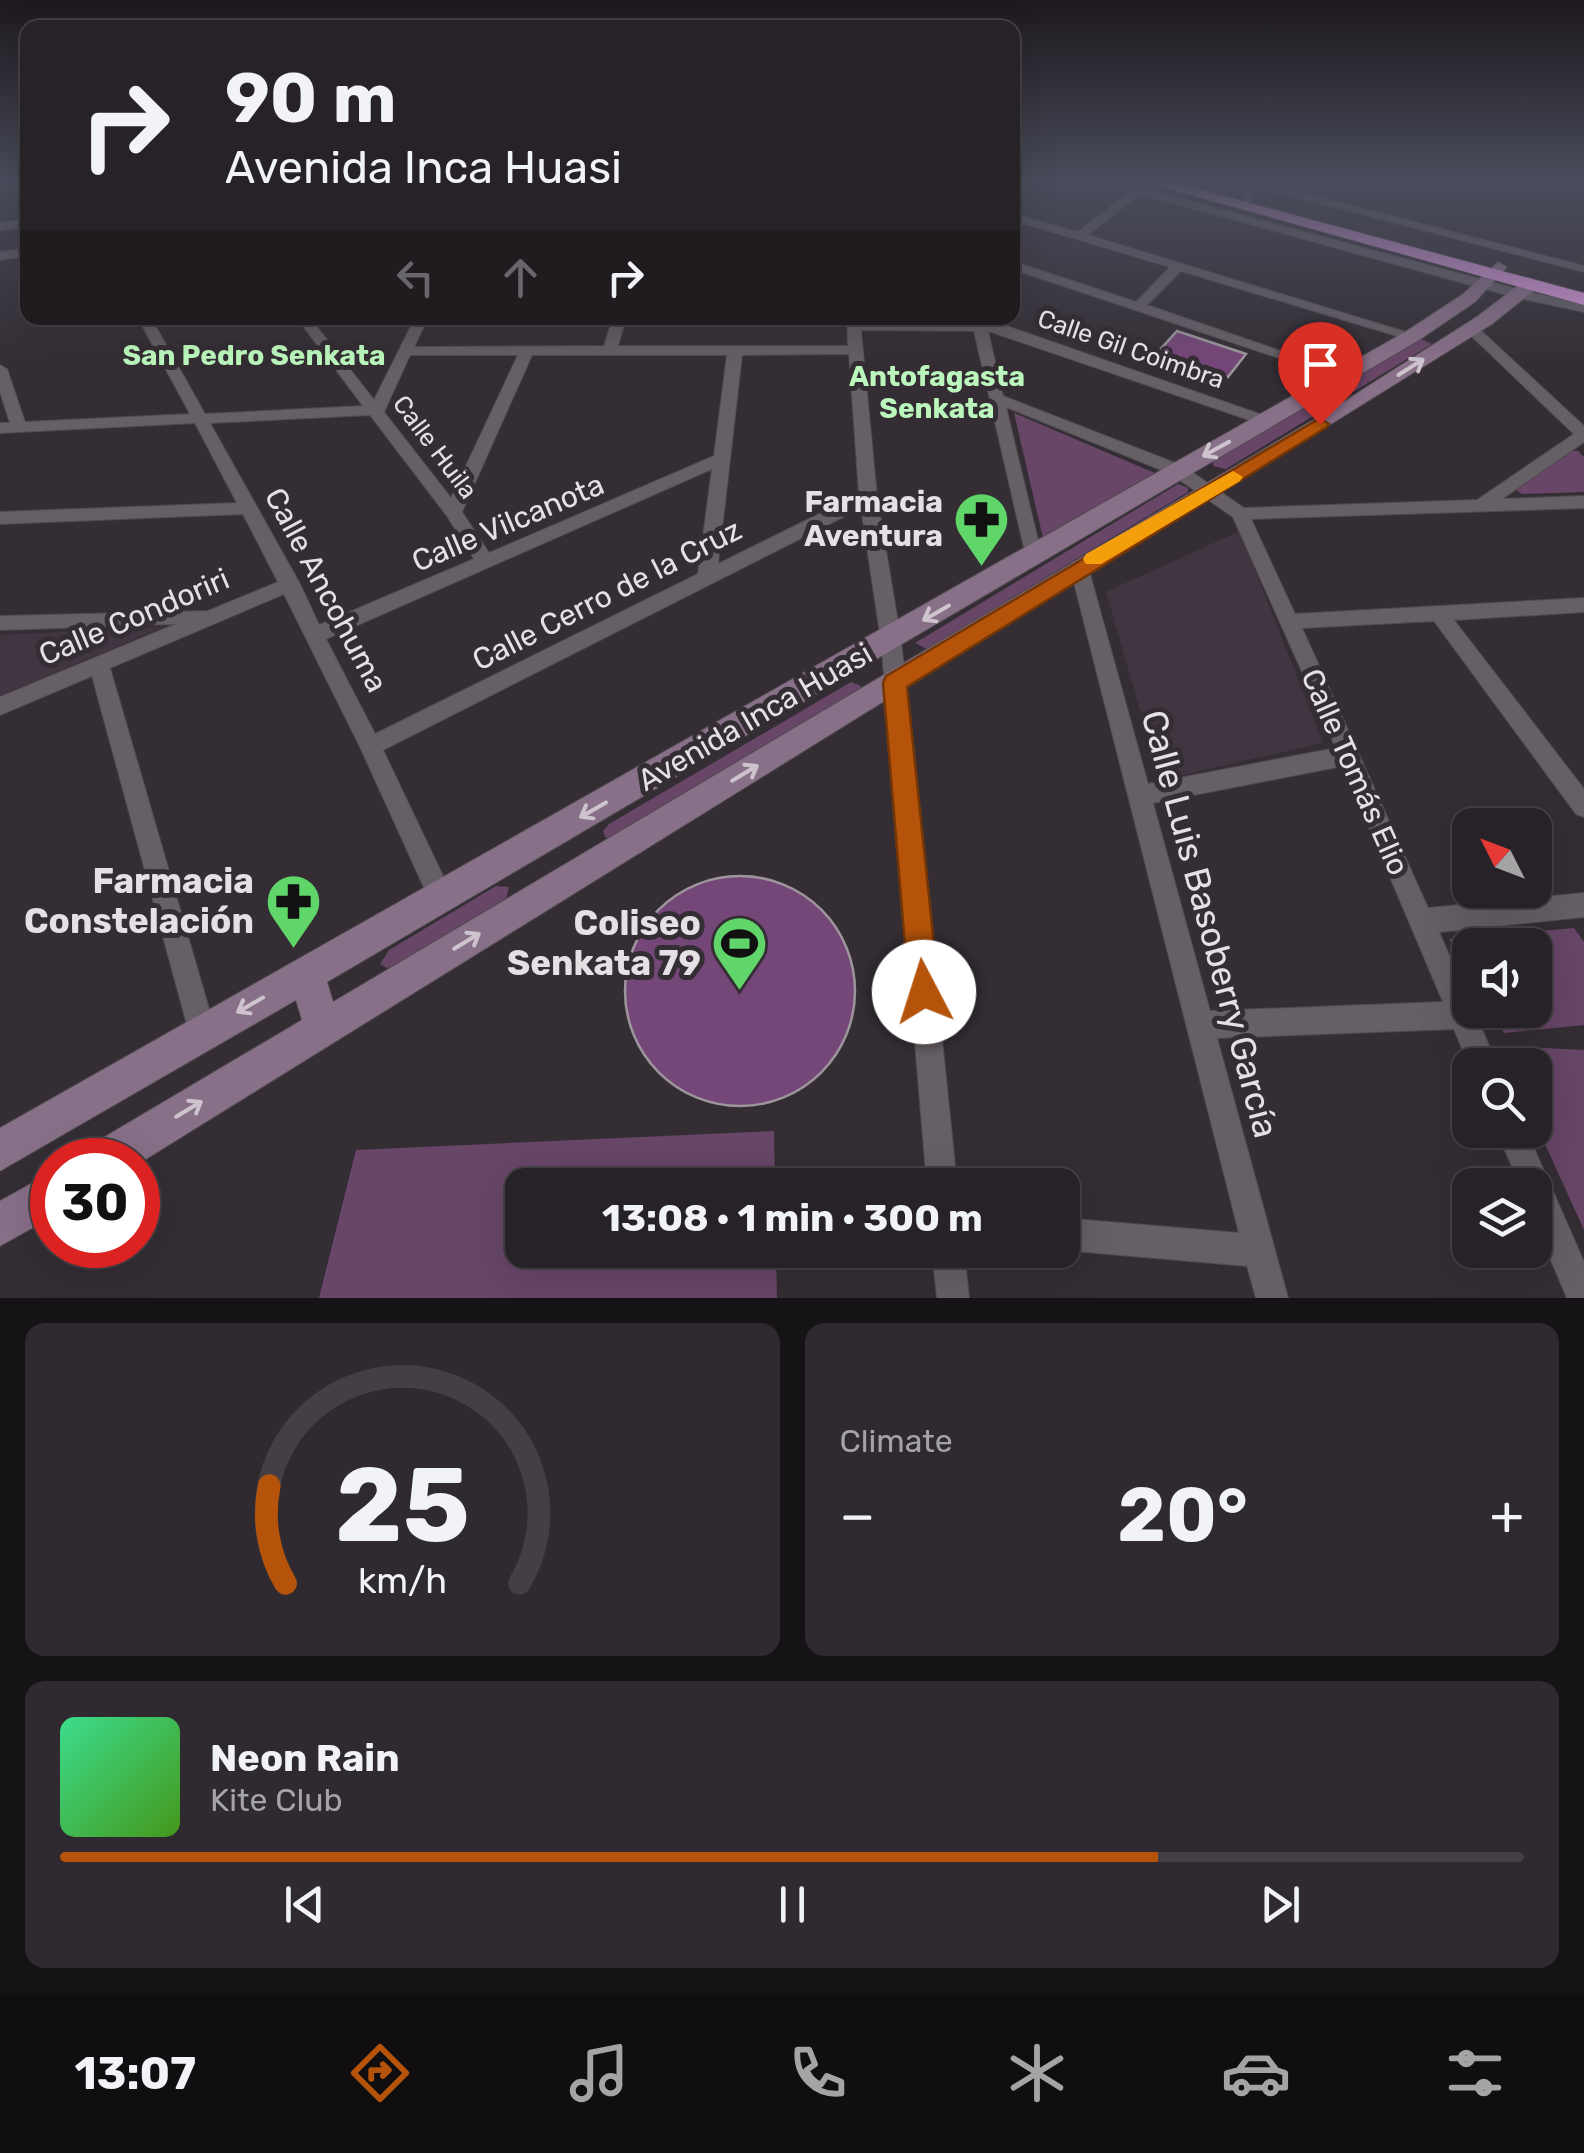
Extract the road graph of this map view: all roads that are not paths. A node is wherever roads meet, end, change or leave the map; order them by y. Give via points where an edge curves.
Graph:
1 (1101, 243) edge
2 (1366, 243) edge
3 (1403, 243) edge
4 (1473, 243) edge
5 (1178, 266) junction
6 (1020, 268) edge
7 (1584, 270) edge
8 (1492, 275) junction
9 (1525, 289) junction
10 (1584, 290) edge
11 (1584, 298) edge
12 (1138, 306) junction
13 (1584, 308) edge
14 (149, 325) edge
15 (310, 325) edge
16 (418, 325) edge
17 (617, 325) edge
18 (853, 325) edge
19 (979, 325) edge
20 (989, 325) edge
21 (1417, 333) junction
22 (1461, 335) junction
23 (610, 350) junction
24 (736, 350) junction
25 (856, 350) junction
26 (405, 351) junction
27 (528, 351) junction
28 (0, 369) edge
29 (1344, 375) junction
30 (998, 399) junction
31 (377, 410) junction
32 (202, 420) junction
33 (1266, 421) junction
34 (18, 427) junction
35 (0, 428) edge
36 (1584, 435) edge
37 (719, 460) junction
38 (1177, 470) junction
39 (1211, 491) junction
40 (868, 497) junction
41 (1584, 502) edge
42 (1482, 506) junction
43 (250, 508) junction
44 (453, 512) junction
45 (1240, 514) junction
46 (0, 518) edge
47 (1033, 557) junction
48 (486, 563) junction
49 (1079, 567) junction
50 (708, 579) junction
51 (292, 584) junction
52 (1584, 604) edge
53 (1438, 612) junction
54 (212, 616) junction
55 (1287, 622) junction
56 (0, 624) edge
57 (318, 634) junction
58 (890, 640) junction
59 (99, 664) junction
60 (895, 683) junction
61 (0, 706) edge
62 (373, 745) junction
63 (1350, 755) junction
64 (1140, 796) junction
65 (1584, 807) edge
66 (541, 840) junction
67 (570, 879) junction
68 (441, 897) junction
69 (1584, 905) edge
70 (1421, 920) junction
71 (306, 974) junction
72 (1452, 992) edge
73 (1452, 1015) edge
74 (1200, 1025) junction
75 (323, 1028) junction
76 (202, 1033) junction
77 (142, 1138) edge
78 (0, 1151) edge
79 (940, 1168) edge
80 (30, 1207) edge
81 (0, 1225) edge
82 (1552, 1226) edge
83 (1080, 1236) edge
84 (1260, 1251) junction
85 (950, 1268) edge
86 (953, 1298) edge
87 (1272, 1298) edge
88 (1583, 1298) edge

1 - 5 street
2 - 8 highway
3 - 8 highway
4 - 7 lane
5 - 12 street
5 - 21 street
6 - 12 street
8 - 9 highway
8 - 10 highway
8 - 21 street, Avenida Inca Huasi
9 - 11 highway
9 - 13 street
9 - 22 street, Avenida Inca Huasi
12 - 29 street
14 - 32 street, Calle Ancohuma
15 - 31 street, Calle Huila
16 - 26 street
17 - 23 street
18 - 25 street
19 - 30 street
20 - 33 street, Calle Gil Coimbra
21 - 22 street
21 - 29 street, Avenida Inca Huasi
22 - 36 street
39 -> 22 street, Avenida Inca Huasi
23 - 24 street
23 - 27 street
24 - 25 street
24 - 37 street
25 - 40 street
26 - 27 street
26 - 31 street
27 - 44 street
28 - 34 street
29 - 33 street, Avenida Inca Huasi
30 - 38 street, Calle Tomás Elio
30 - 47 street
31 - 32 street
31 - 44 street, Calle Huila
32 - 34 street
32 - 43 street, Calle Ancohuma
33 -> 38 street, Avenida Inca Huasi
34 - 35 street
36 - 42 street
37 - 48 street, Calle Vilcanota
37 - 50 street
38 - 39 street, Calle Tomás Elio
38 - 47 street, Avenida Inca Huasi
39 - 45 street, Calle Tomás Elio
39 - 49 street, Avenida Inca Huasi
40 - 50 street, Calle Cerro de la Cruz
40 - 58 street
41 - 42 street
42 - 45 street
43 - 46 street
43 - 51 street, Calle Ancohuma
44 - 48 street, Calle Huila
45 - 55 street, Calle Tomás Elio
47 -> 58 street, Avenida Inca Huasi
48 - 57 street, Calle Vilcanota
49 - 60 street, Avenida Inca Huasi
49 - 64 street, Calle Luis Basoberry García
50 - 62 street, Calle Cerro de la Cruz
51 - 54 street, Calle Condoriri
51 - 57 street, Calle Ancohuma
52 - 53 street
53 - 55 street
53 - 65 street
54 - 56 street
54 - 59 street, Calle Condoriri
55 - 63 street, Calle Tomás Elio
57 - 62 street, Calle Ancohuma
58 - 60 street
58 -> 66 street, Avenida Inca Huasi
59 - 61 street, Calle Condoriri
59 - 76 street
67 -> 60 street, Avenida Inca Huasi
60 - 79 street
62 - 68 street, Calle Ancohuma
63 - 64 street
63 - 70 street, Calle Tomás Elio
64 - 74 street, Calle Luis Basoberry García
66 - 67 street
66 - 68 street, Avenida Inca Huasi
75 -> 67 street, Avenida Inca Huasi
68 - 71 street, Avenida Inca Huasi
69 - 70 street
70 - 72 street, Calle Tomás Elio
71 - 75 street
71 -> 76 street, Avenida Inca Huasi
73 - 74 street
74 - 84 street, Calle Luis Basoberry García
77 -> 75 street, Avenida Inca Huasi
76 - 78 street, Avenida Inca Huasi
80 - 81 street
82 - 88 street
83 - 84 street
84 - 87 street, Calle Luis Basoberry García
85 - 86 street

